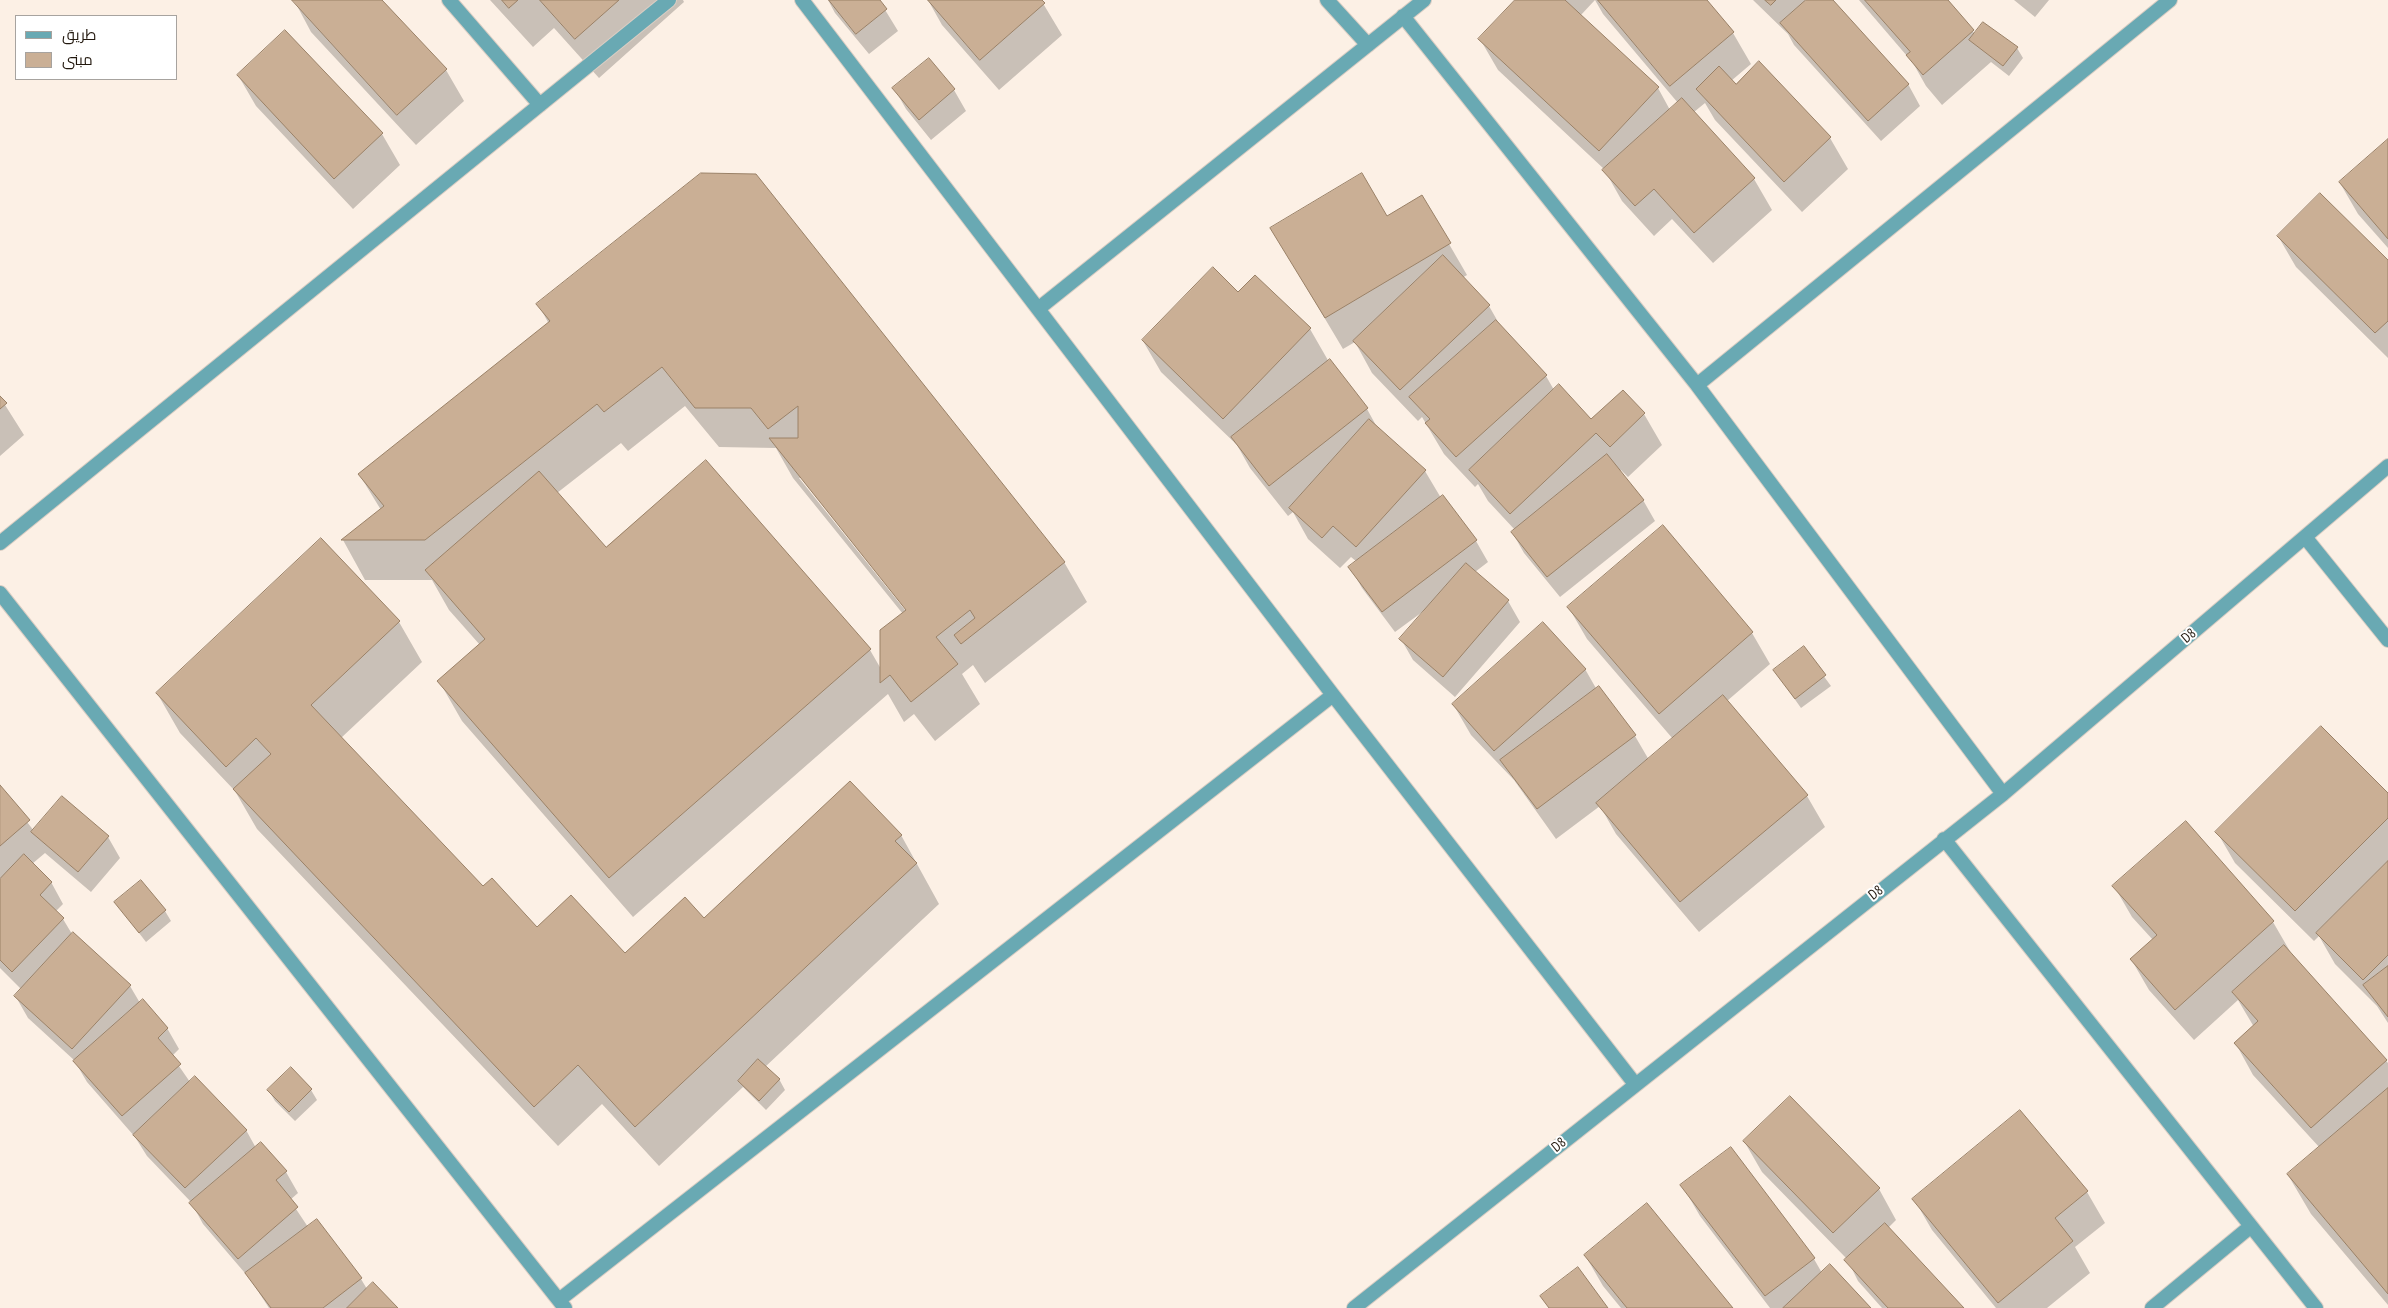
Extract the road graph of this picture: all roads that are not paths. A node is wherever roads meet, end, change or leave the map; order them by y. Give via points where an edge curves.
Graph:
1 (449, 0) edge
2 (669, 0) edge
3 (802, 0) edge
4 (1326, 0) edge
5 (1424, 0) edge
6 (2170, 0) edge
7 (1403, 16) junction
8 (1368, 45) junction
9 (540, 105) junction
10 (1038, 309) junction
11 (1697, 386) junction
12 (2388, 466) edge
13 (2305, 537) junction
14 (0, 543) edge
15 (0, 593) edge
16 (2388, 640) edge
17 (1333, 695) junction
18 (2003, 794) junction
19 (1944, 839) junction
20 (1635, 1084) junction
21 (2250, 1227) junction
22 (562, 1304) edge
23 (1354, 1308) edge
24 (2152, 1308) edge
25 (2316, 1308) edge

1 - 9 street
2 - 9 street
3 - 10 street
4 - 8 street
5 - 7 street
6 - 11 street
7 - 8 street
7 - 11 street
8 - 10 street
9 - 14 street
10 - 17 street
11 - 18 street
12 - 13 street, D8
13 - 16 street
13 - 18 street, D8
15 - 22 street
17 - 20 street
17 - 22 street
18 - 19 street, D8
19 - 20 street, D8
19 - 21 street
20 - 23 street, D8
21 - 24 street
21 - 25 street

